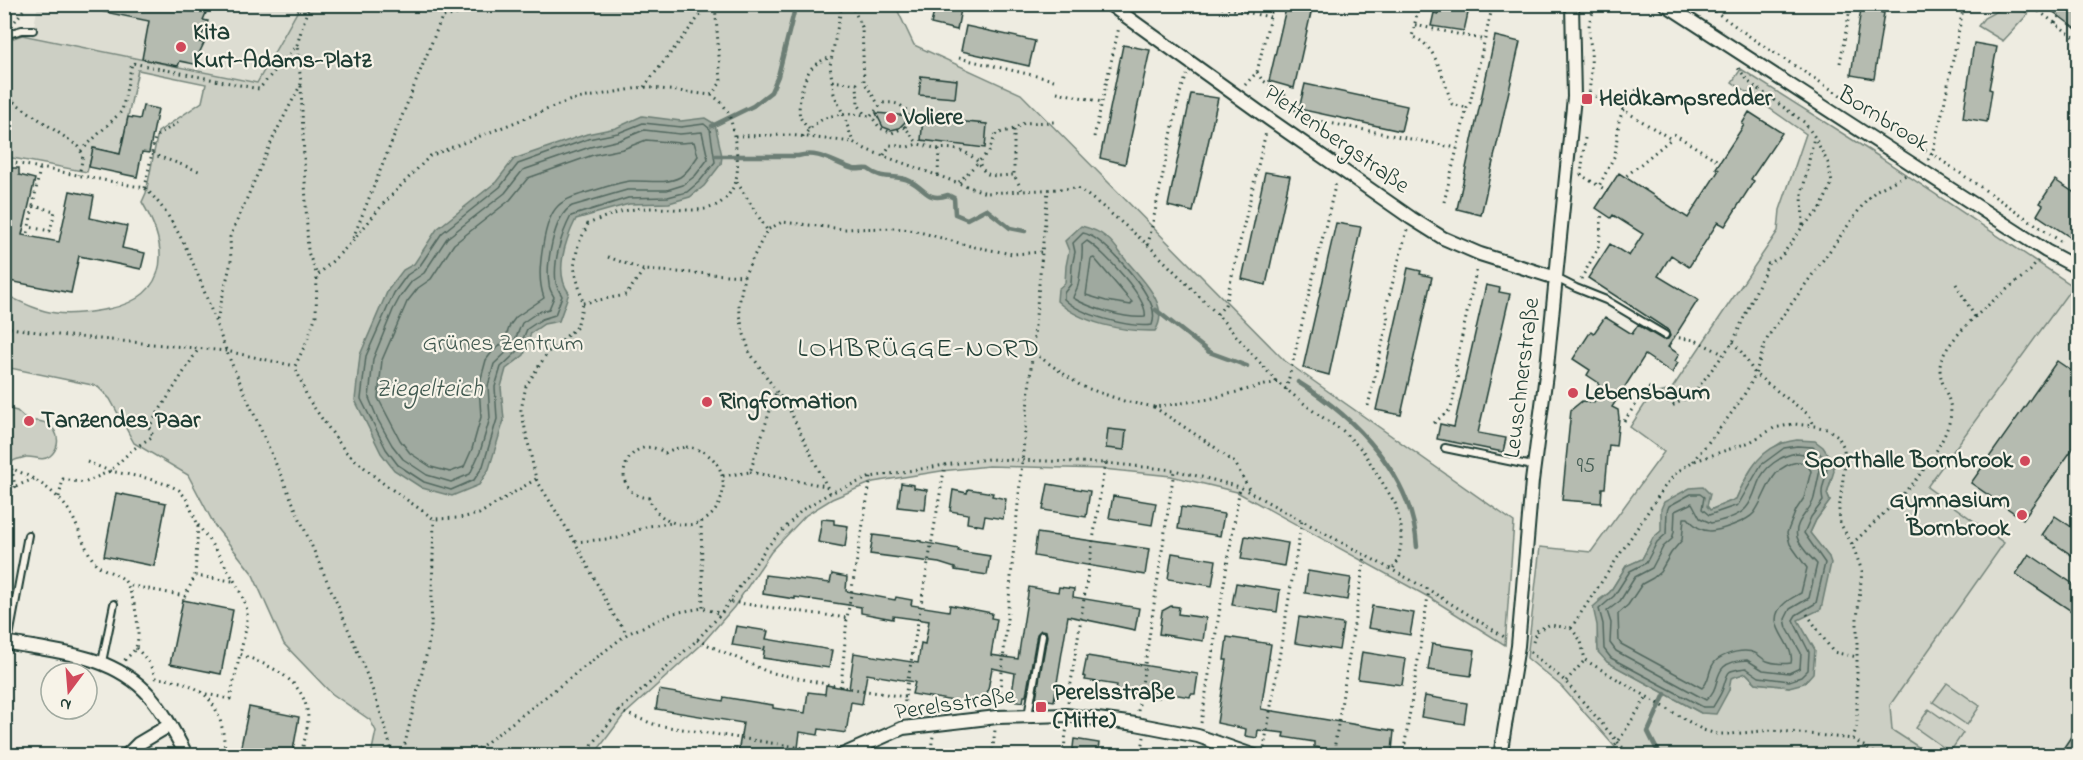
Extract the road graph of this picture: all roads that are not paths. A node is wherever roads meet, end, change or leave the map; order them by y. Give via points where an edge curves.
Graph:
1 (1109, 4) edge
2 (1572, 4) edge
3 (1665, 4) edge
4 (33, 30) dead end
5 (4, 35) edge
6 (2079, 268) edge
7 (1556, 278) junction
8 (1665, 335) road end
9 (1445, 448) dead end
10 (1534, 466) junction
11 (28, 535) dead end
12 (114, 604) dead end
13 (1042, 635) dead end
14 (6, 642) edge
15 (102, 662) junction
16 (1028, 716) junction
17 (170, 725) junction
18 (841, 755) edge
19 (126, 756) edge
20 (187, 756) edge
21 (1255, 756) edge
22 (1500, 756) edge

1 - 7 street, Plettenbergstraße via 1443,238
2 - 7 street, Leuschnerstraße via 1575,84
3 - 6 street, Bornbrook via 2046,251
4 - 5 lane
7 - 8 lane via 1606,300
7 - 10 street, Leuschnerstraße
9 - 10 lane
10 - 22 street, Leuschnerstraße via 1518,646
11 - 14 lane
12 - 15 lane
13 - 16 lane
14 - 15 street
15 - 17 street via 119,670 150,696
16 - 18 street, Perelsstraße via 903,728
16 - 21 street, Perelsstraße via 1066,714 1136,724 1198,736
17 - 19 street
17 - 20 street

